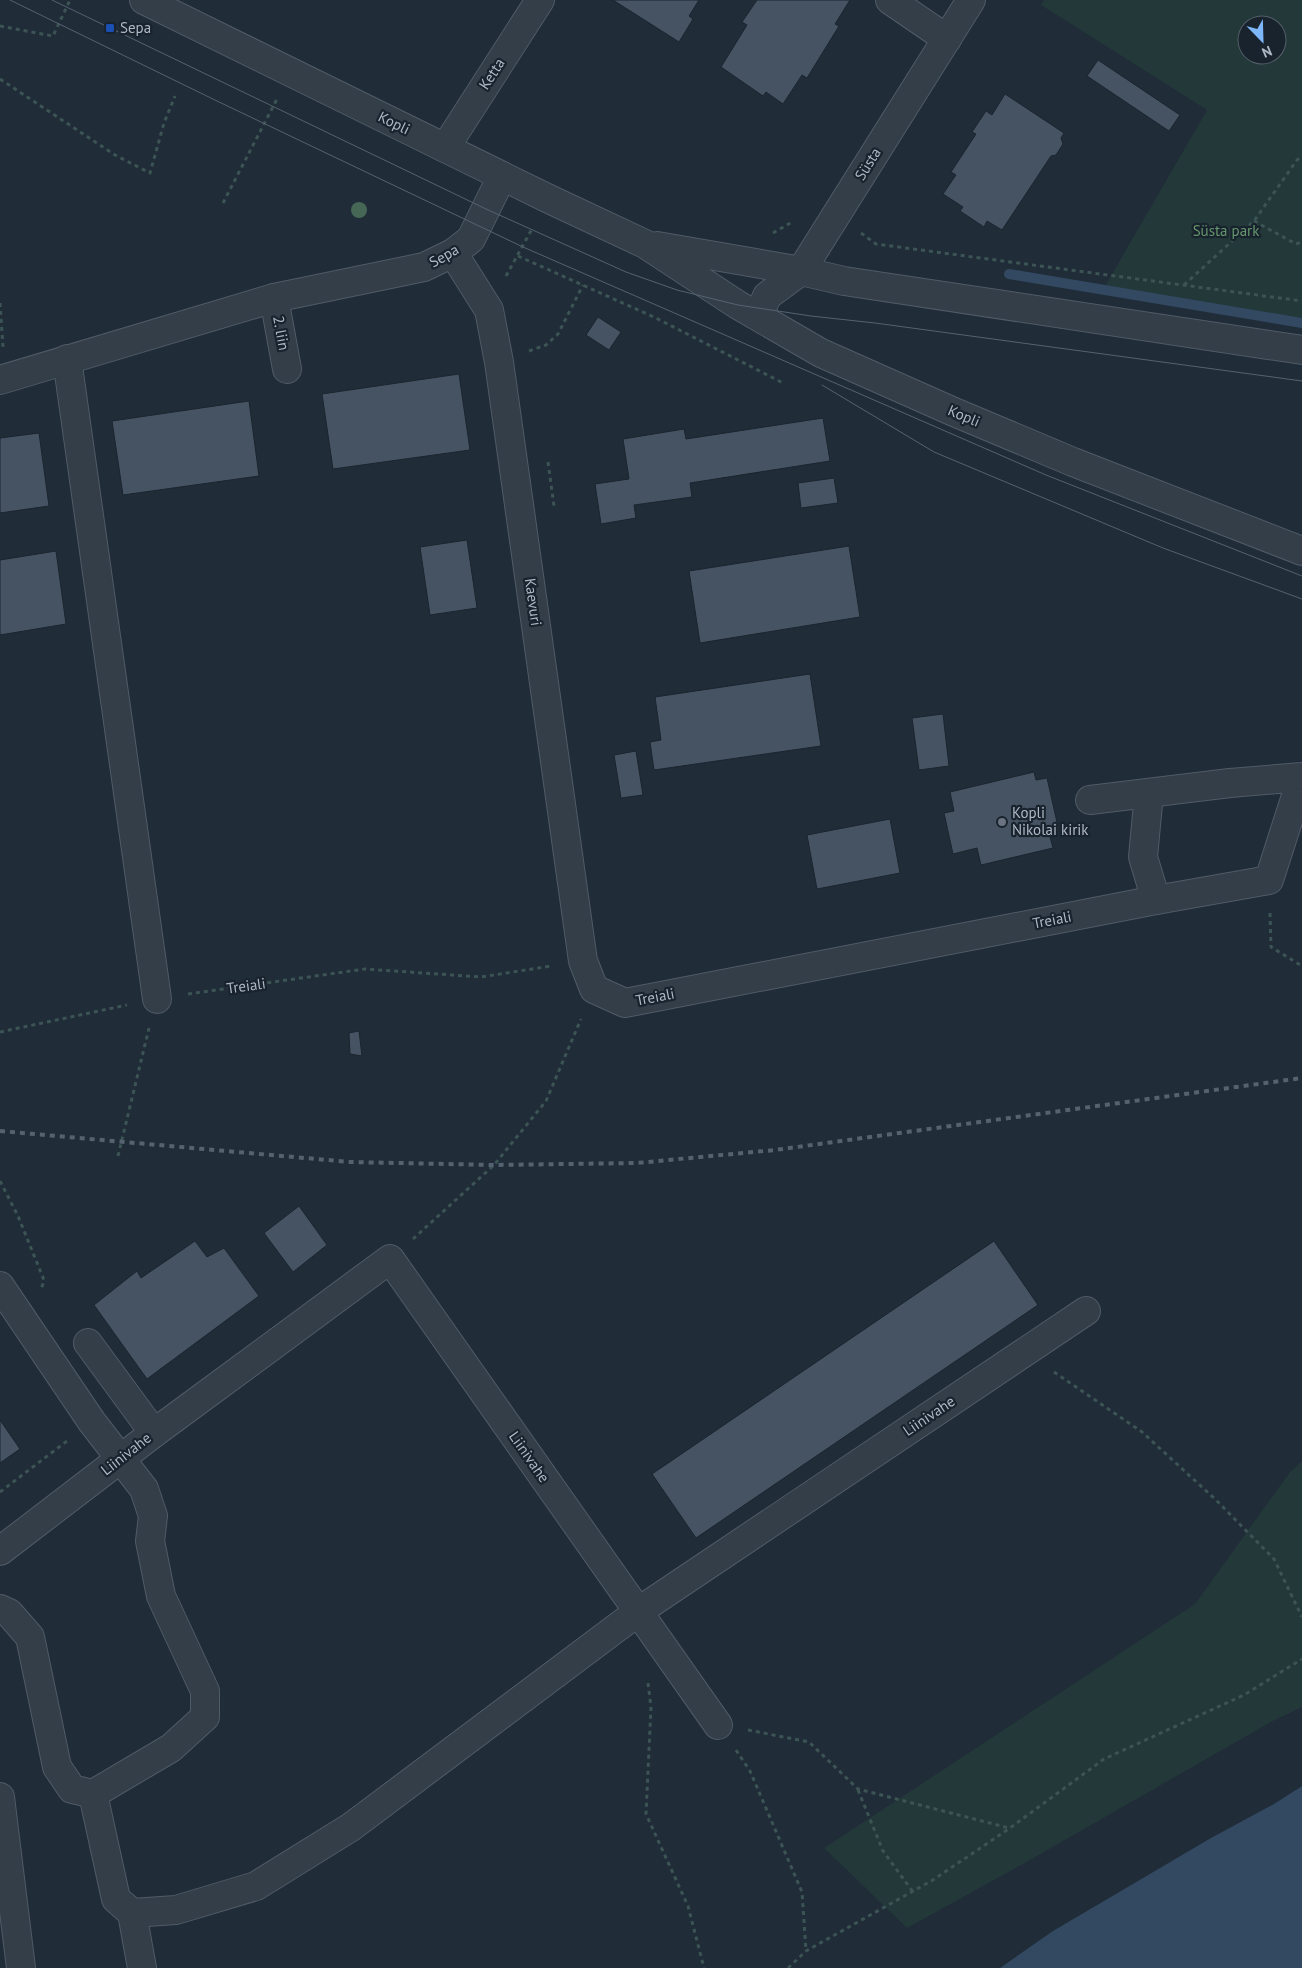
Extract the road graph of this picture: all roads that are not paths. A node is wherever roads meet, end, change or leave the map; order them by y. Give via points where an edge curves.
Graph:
1 (144, 0) edge
2 (540, 0) edge
3 (890, 0) edge
4 (971, 0) edge
5 (947, 39) junction
6 (445, 148) junction
7 (502, 176) junction
8 (645, 244) junction
9 (454, 253) junction
10 (801, 271) junction
11 (274, 298) junction
12 (764, 320) junction
13 (1302, 350) edge
14 (67, 359) junction
15 (287, 369) dead end
16 (3, 379) edge
17 (1302, 551) edge
18 (1149, 793) junction
19 (1090, 800) dead end
20 (1156, 900) junction
21 (594, 989) joint
22 (156, 999) road end
23 (0, 1286) edge
24 (1086, 1311) dead end
25 (88, 1343) dead end
26 (154, 1433) junction
27 (122, 1458) junction
28 (0, 1551) edge
29 (0, 1610) edge
30 (639, 1611) junction
31 (718, 1724) road end
32 (93, 1794) junction
33 (0, 1797) edge
34 (132, 1913) junction
35 (21, 1968) edge
36 (142, 1968) edge

1 - 6 street, Kopli
2 - 6 street, Ketta
3 - 5 street
4 - 5 street, Süsta
5 - 10 street, Süsta
6 - 7 street, Kopli
7 - 8 street, Kopli
7 - 9 street, Sepa via 471,239
8 - 10 street, Kopli
8 - 12 street, Kopli
9 - 11 street, Sepa via 424,267
9 - 21 street, Kaevuri via 490,310 583,960
10 - 12 street, Süsta via 767,296 762,308
10 - 13 street, Kopli via 900,290
11 - 14 street, Sepa
11 - 15 street, 2. liin
12 - 17 street, Kopli via 821,353 954,412 1072,462
14 - 16 street, Sepa
14 - 22 street
18 - 19 street
18 - 20 street via 1143,857
18 - 20 street, Treiali via 1302,777 1269,880
20 - 21 street, Treiali via 625,1003
23 - 27 street via 92,1422
24 - 30 street, Liinivahe
25 - 26 street
26 - 27 street, Liinivahe
26 - 30 street, Liinivahe via 390,1259
27 - 28 street, Liinivahe
27 - 32 street via 144,1489 153,1516 150,1541 161,1596 205,1691 206,1717 171,1748
29 - 32 street via 9,1613 30,1637 58,1768 72,1789
30 - 31 street
30 - 34 street via 351,1827 256,1886 176,1910
32 - 34 street via 116,1898
33 - 35 street
34 - 36 street

